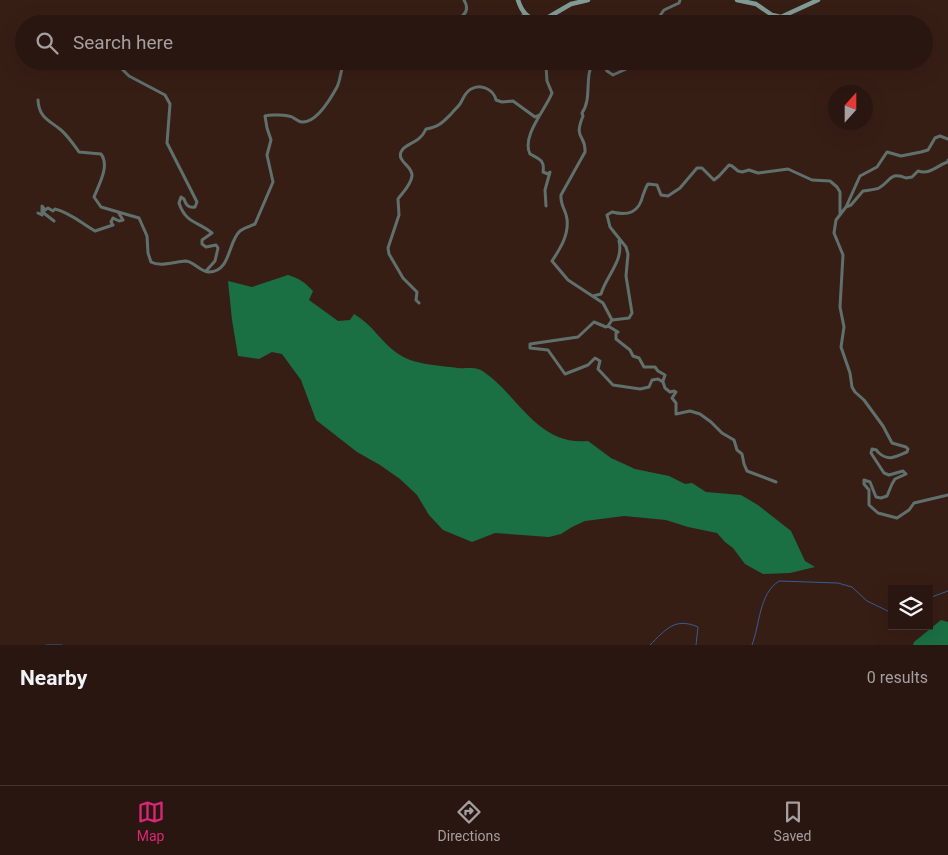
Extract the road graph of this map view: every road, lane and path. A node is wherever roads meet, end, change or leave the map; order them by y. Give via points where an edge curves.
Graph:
1 (464, 0) edge
2 (518, 0) edge
3 (588, 0) edge
4 (680, 0) edge
5 (737, 0) edge
6 (818, 0) edge
7 (524, 13) joint
8 (464, 15) edge
9 (528, 15) edge
10 (554, 15) edge
11 (660, 15) edge
12 (771, 15) edge
13 (783, 15) edge
14 (123, 70) edge
15 (341, 70) edge
16 (546, 70) edge
17 (590, 70) edge
18 (606, 70) edge
19 (624, 70) edge
20 (38, 100) dead end
21 (539, 115) junction
22 (948, 138) edge
23 (948, 160) edge
24 (546, 206) dead end
25 (846, 207) junction
26 (42, 208) junction
27 (118, 212) junction
28 (38, 213) dead end
29 (840, 214) junction
30 (54, 221) dead end
31 (617, 236) junction
32 (206, 271) junction
33 (592, 296) junction
34 (419, 303) dead end
35 (612, 320) junction
36 (608, 326) junction
37 (664, 382) junction
38 (776, 482) dead end
39 (948, 494) edge

1 - 8 street via 468,6
2 - 7 main road
3 - 10 main road via 571,4
4 - 11 street
5 - 12 main road via 756,4
6 - 13 main road
7 - 9 main road
14 - 32 street via 165,95 170,104 167,144 197,202 195,207 189,207 181,197 179,203 187,218 212,233 202,240 202,244 218,248 215,261
15 - 32 street via 337,87 316,116 300,122 291,116 265,116 271,140 267,155 273,182 254,224 239,231 218,270
16 - 21 street via 552,93
17 - 33 street via 589,91 578,127 585,152 561,195 567,223 563,244 552,261 568,280
18 - 19 street via 613,75
20 - 27 street via 40,112 47,121 62,131 79,152 101,154 104,158 105,167 94,197 101,207
21 - 24 street via 527,143 530,154 544,164 544,172 550,172 544,190
21 - 34 street via 536,118 513,101 496,100 487,88 475,87 466,92 446,121 426,129 417,141 402,151 401,159 412,175 398,200 399,215 388,248 403,278 417,292
22 - 25 street via 935,138 928,150 921,152 901,156 887,152 877,167 860,176
23 - 25 street via 937,169 918,170 912,177 893,176 878,189 863,191
25 - 29 street
26 - 27 street via 72,215 95,231 113,225 114,218 123,220
26 - 28 street via 42,215
26 - 30 street
27 - 32 street via 139,218 147,236 151,262 186,261
29 - 31 street via 840,192 834,183 827,180 812,180 788,169 758,173 738,171 732,166 714,180 702,168 697,168 680,188 668,196 661,195 657,185 648,184 633,212 607,215
29 - 39 street via 834,233 843,254 840,307 844,327 841,347 852,387 890,440 908,449 887,458 872,449 871,453 884,473 904,471 906,474 895,479 888,496 881,498 876,497 870,482 864,480 869,490 869,505 878,514 898,518 914,503
31 - 33 street via 621,249 618,262 604,283 601,294
31 - 35 street via 628,254 626,276 632,313 629,318
33 - 35 street via 603,303
35 - 36 street
36 - 37 street via 618,332 616,339 639,358 644,367 655,368 665,375
36 - 37 street via 594,322 578,337 532,343 530,348 548,350 565,374 595,358 600,361 598,369 613,385 640,389 649,387 652,380
37 - 38 street via 667,390 676,392 672,398 676,403 676,414 690,411 705,417 734,440 747,471

